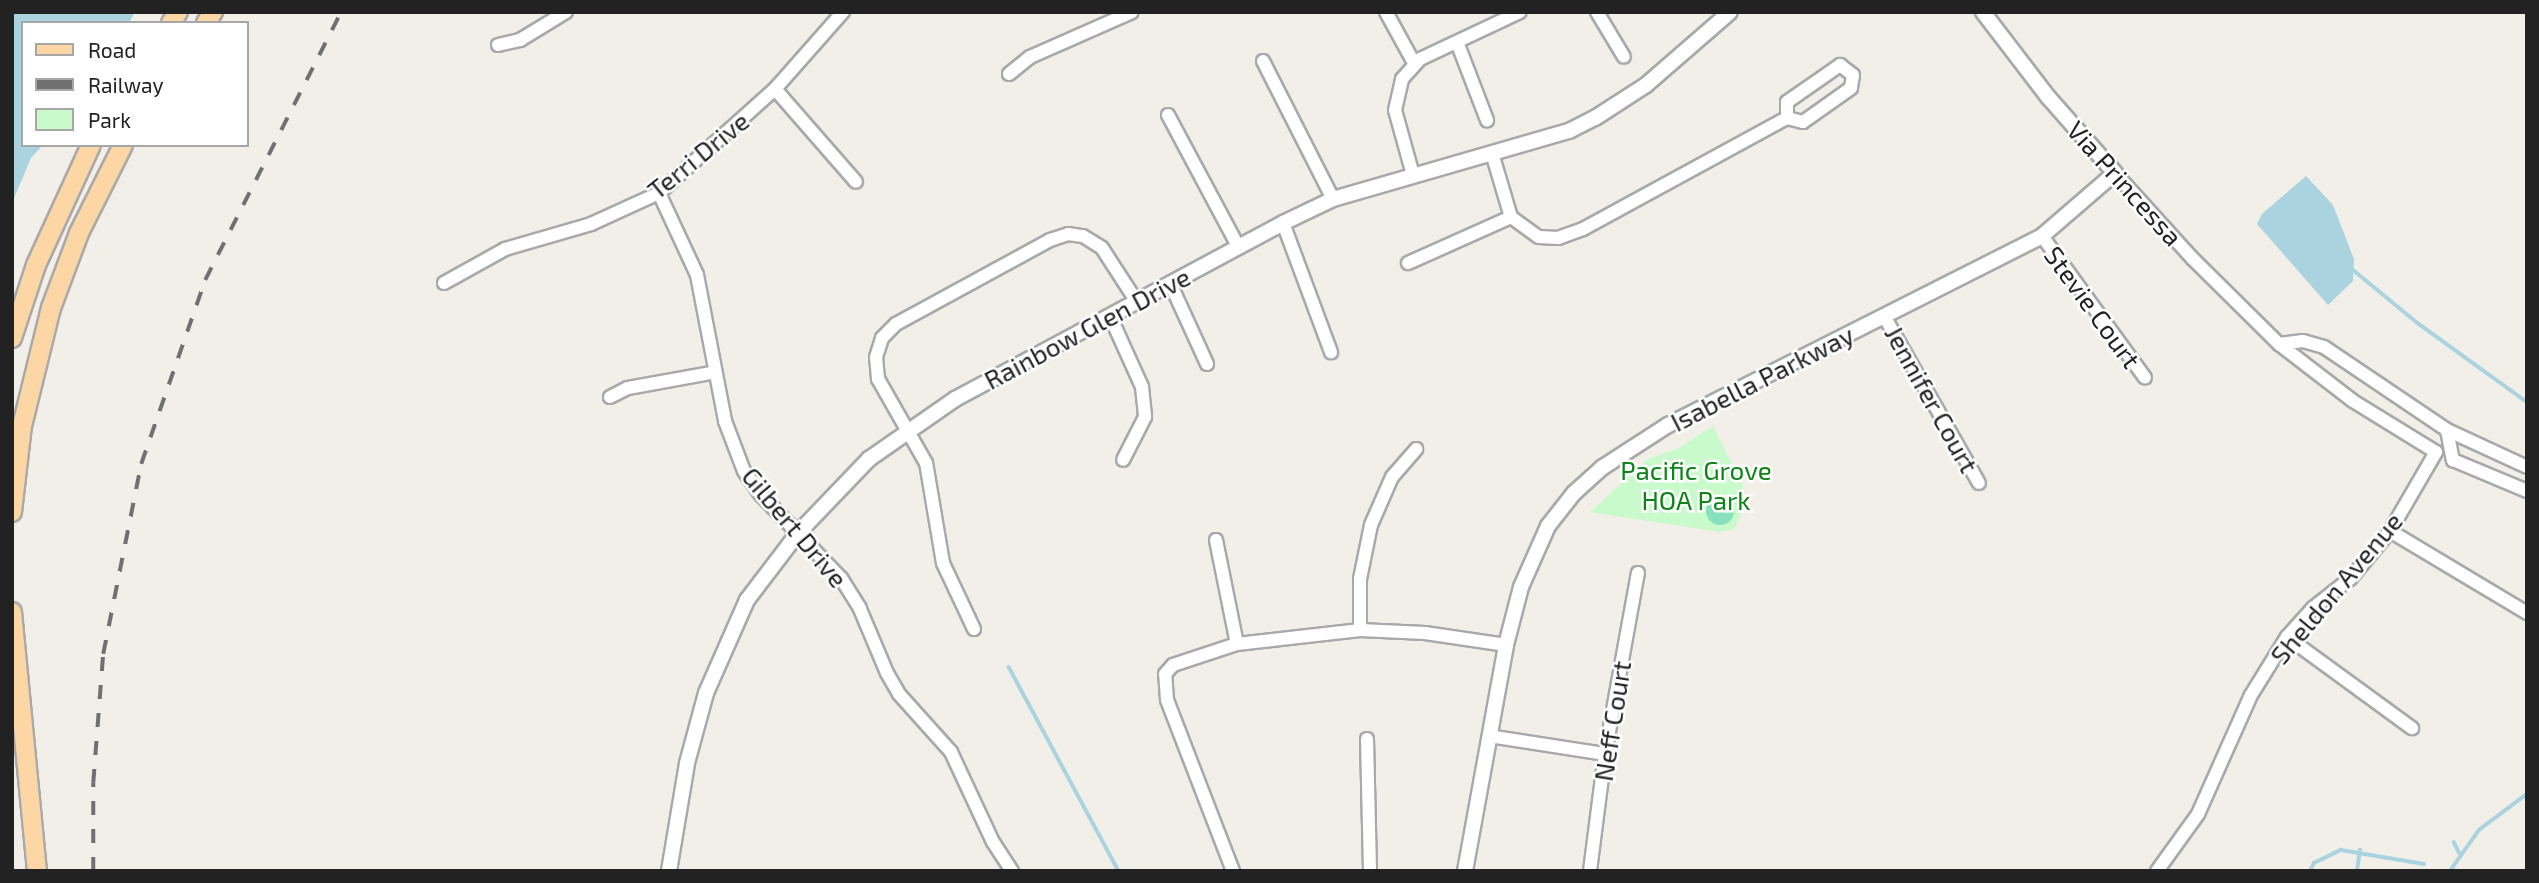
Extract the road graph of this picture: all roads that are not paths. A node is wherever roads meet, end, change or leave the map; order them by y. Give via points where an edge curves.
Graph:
1 (566, 12) edge
2 (843, 12) edge
3 (1132, 12) edge
4 (1386, 12) edge
5 (1520, 12) edge
6 (1597, 12) edge
7 (1730, 12) edge
8 (1983, 12) edge
9 (1457, 42) junction
10 (498, 46) dead end
11 (1623, 57) dead end
12 (1263, 61) dead end
13 (1413, 63) junction
14 (1009, 74) dead end
15 (775, 89) junction
16 (1168, 115) dead end
17 (1787, 118) junction
18 (1487, 120) dead end
19 (90, 147) edge
20 (122, 147) edge
21 (1492, 153) junction
22 (2115, 173) junction
23 (1413, 175) junction
24 (856, 182) dead end
25 (659, 193) junction
26 (1333, 199) junction
27 (1511, 217) junction
28 (1283, 223) junction
29 (2042, 236) junction
30 (1238, 246) junction
31 (1408, 263) dead end
32 (444, 283) dead end
33 (1170, 283) junction
34 (1137, 302) junction
35 (1110, 316) junction
36 (1884, 316) junction
37 (12, 338) edge
38 (2279, 344) junction
39 (1331, 352) dead end
40 (1207, 364) dead end
41 (716, 372) junction
42 (2145, 378) dead end
43 (610, 397) dead end
44 (908, 429) junction
45 (2447, 430) junction
46 (1416, 449) dead end
47 (2436, 452) joint
48 (1123, 460) dead end
49 (2527, 467) edge
50 (1979, 483) dead end
51 (2527, 491) edge
52 (12, 512) edge
53 (2390, 531) junction
54 (798, 533) junction
55 (1216, 540) dead end
56 (1638, 573) dead end
57 (12, 612) edge
58 (2527, 613) edge
59 (974, 629) dead end
60 (1360, 630) junction
61 (2287, 637) junction
62 (1237, 644) junction
63 (1506, 645) junction
64 (14, 675) edge
65 (2412, 728) dead end
66 (1489, 736) junction
67 (1367, 739) dead end
68 (1605, 754) junction
69 (37, 871) edge
70 (669, 871) edge
71 (1012, 871) edge
72 (1233, 871) edge
73 (1370, 871) edge
74 (1465, 871) edge
75 (1590, 871) edge
76 (2157, 871) edge

1 - 10 street via 520,40
2 - 15 street, Terri Drive
3 - 14 street via 1030,57
4 - 13 street
5 - 9 street
6 - 11 street
7 - 21 street, Rainbow Glen Drive via 1619,105 1569,131
8 - 22 street, Via Princessa via 2048,97
9 - 13 street
9 - 18 street
12 - 26 street
13 - 23 street via 1394,96
15 - 24 street
15 - 25 street, Terri Drive
16 - 30 street
17 - 17 street via 1802,122 1848,91 1853,84 1851,71 1844,66 1831,68 1787,102
17 - 27 street via 1558,238 1539,237
19 - 37 main road via 36,265
20 - 52 main road via 79,233 51,308 24,412
21 - 23 street, Rainbow Glen Drive
21 - 27 street
22 - 29 street, Isabella Parkway
22 - 38 street, Via Princessa via 2201,268
23 - 26 street, Rainbow Glen Drive
25 - 32 street, Terri Drive via 591,224 505,248
25 - 41 street, Gilbert Drive via 697,275
26 - 28 street, Rainbow Glen Drive
27 - 31 street
28 - 30 street, Rainbow Glen Drive
28 - 39 street
29 - 36 street, Isabella Parkway
29 - 42 street, Stevie Court
30 - 33 street, Rainbow Glen Drive
33 - 34 street, Rainbow Glen Drive
33 - 40 street
34 - 35 street, Rainbow Glen Drive
34 - 44 street via 1102,248 1083,236 1068,234 896,324 882,338 876,357 878,379
35 - 44 street, Rainbow Glen Drive
35 - 48 street via 1142,387 1145,417
36 - 50 street, Jennifer Court
36 - 63 street, Isabella Parkway via 1668,425 1603,467 1548,526 1521,587
38 - 45 street via 2303,341 2324,347
38 - 47 street, Via Princessa via 2353,401
41 - 43 street via 628,388
41 - 54 street, Gilbert Drive via 725,421 744,471
44 - 54 street, Rainbow Glen Drive via 869,459
44 - 59 street via 926,463 943,563
45 - 49 street
45 - 51 street via 2453,460
46 - 60 street via 1392,477 1371,525 1360,579
47 - 53 street, Sheldon Avenue
53 - 58 street
53 - 61 street, Sheldon Avenue via 2351,578 2313,608
54 - 70 street, Rainbow Glen Drive via 747,600 706,693 687,763
54 - 71 street, Gilbert Drive via 841,578 860,609 887,673 951,752 993,842
55 - 62 street
56 - 68 street, Neff Court
57 - 64 main road
60 - 62 street
60 - 63 street via 1424,633
61 - 65 street
61 - 76 street, Sheldon Avenue via 2251,695 2198,814
62 - 72 street via 1172,665 1164,685
63 - 66 street, Isabella Parkway
64 - 69 main road
66 - 68 street
66 - 74 street, Isabella Parkway
67 - 73 street
68 - 75 street, Neff Court

